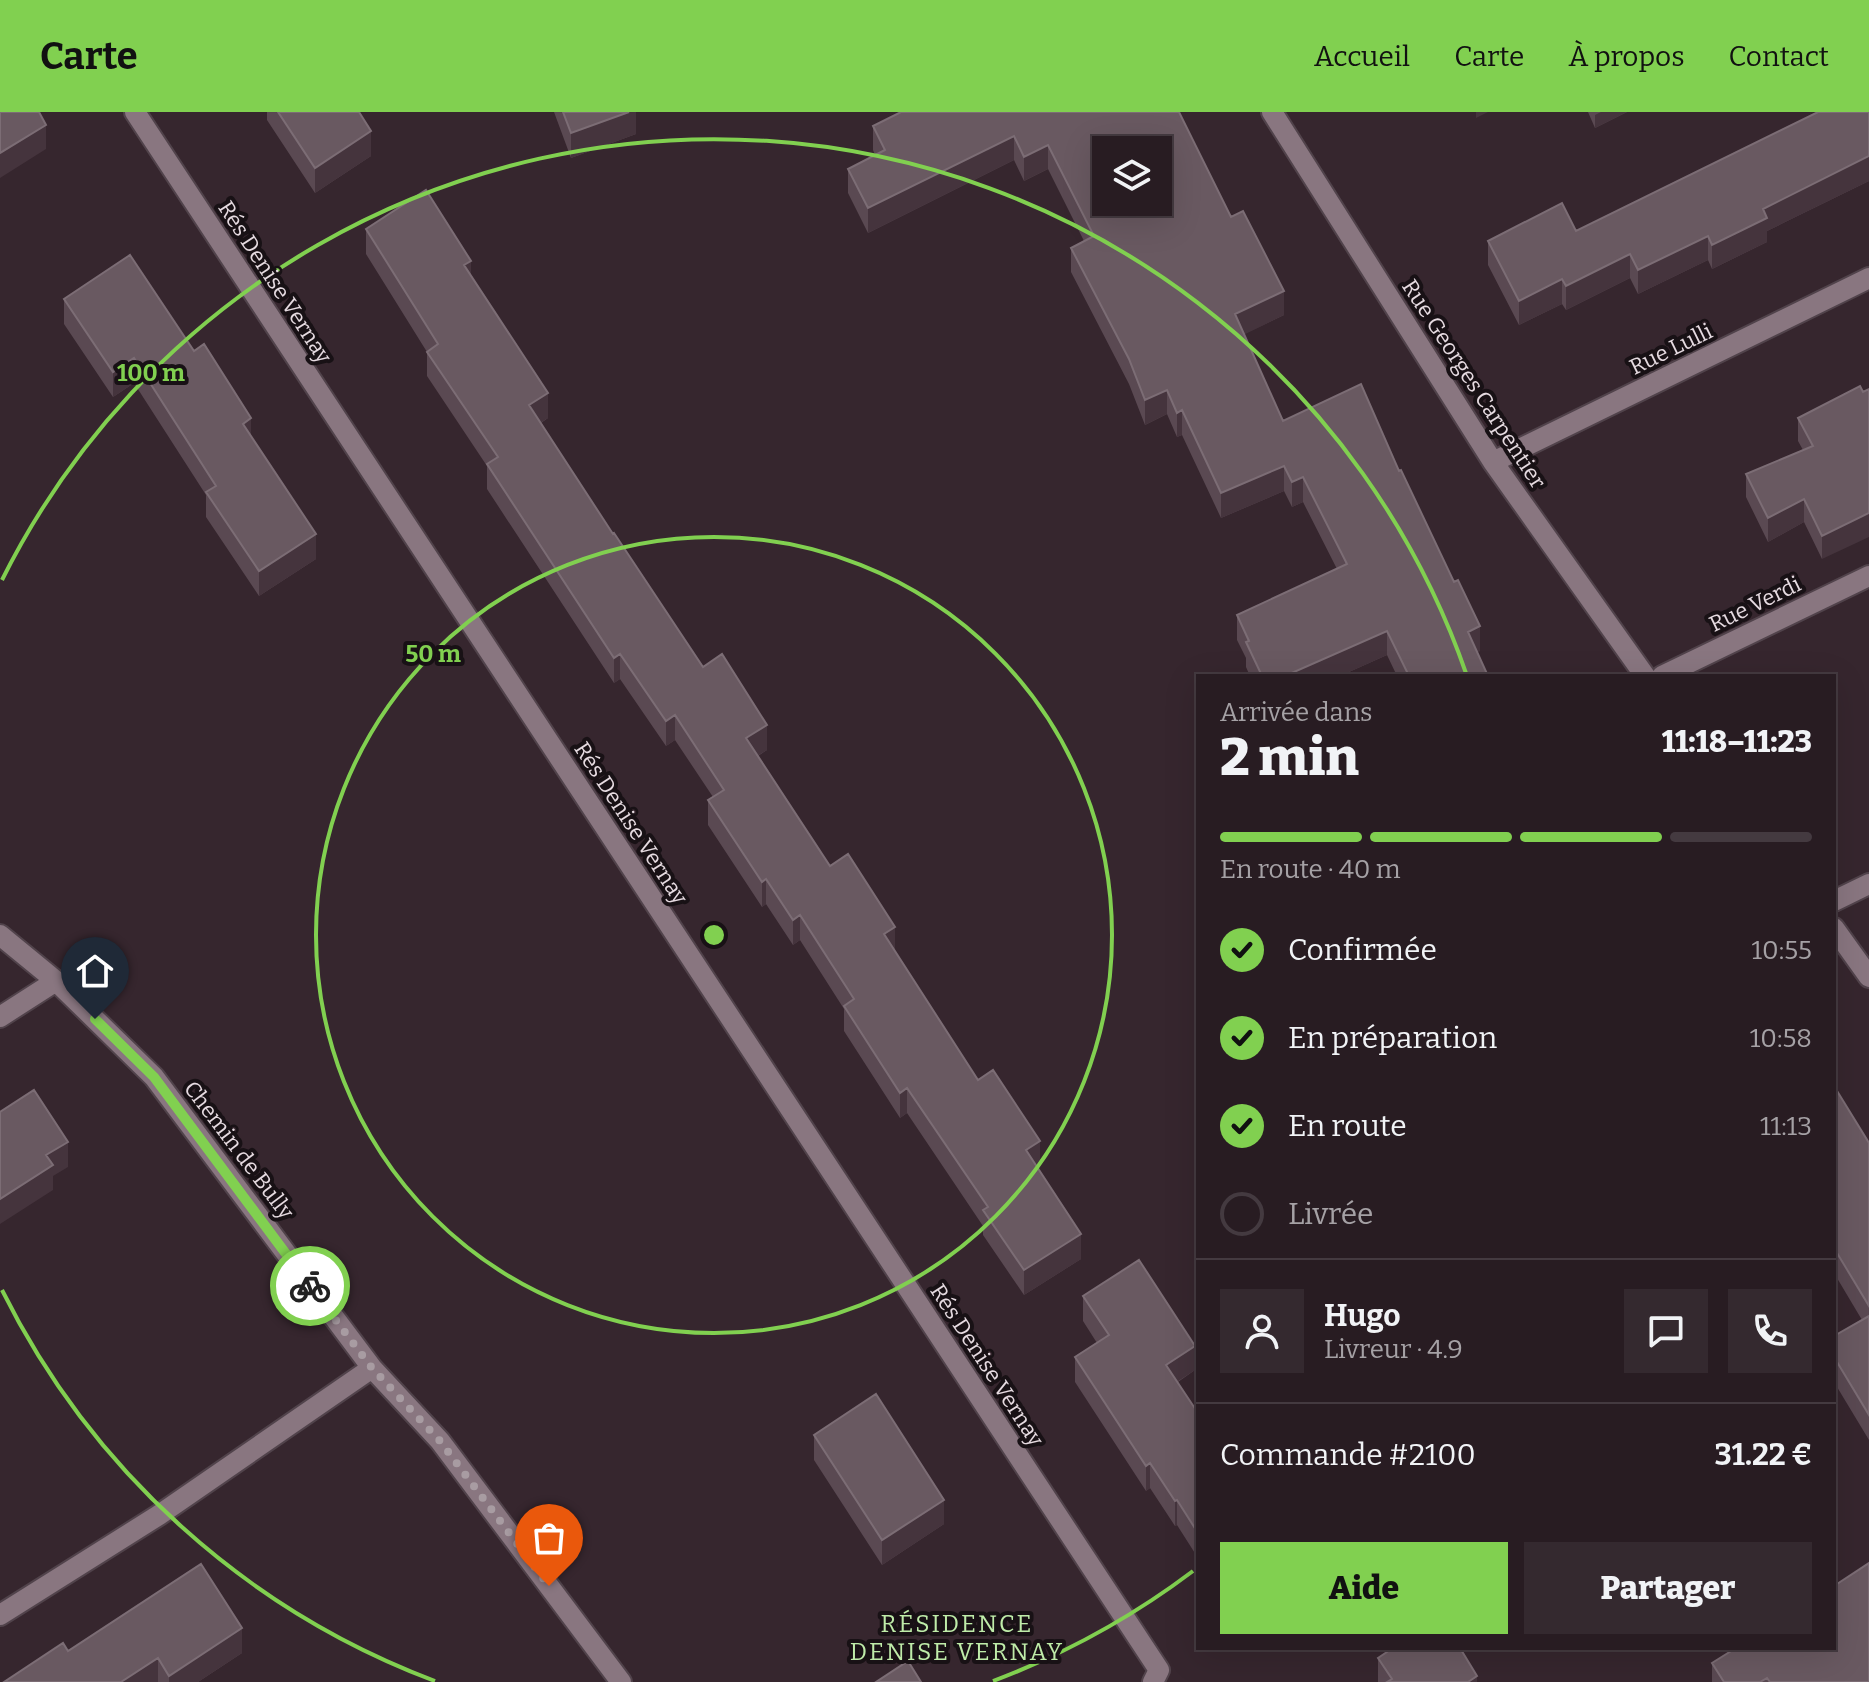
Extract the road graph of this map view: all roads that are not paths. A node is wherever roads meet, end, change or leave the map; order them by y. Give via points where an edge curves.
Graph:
1 (135, 112) edge
2 (1272, 112) edge
3 (1869, 278) edge
4 (1493, 462) junction
5 (1869, 576) edge
6 (1644, 674) edge
7 (1666, 674) edge
8 (1869, 884) edge
9 (1836, 900) edge
10 (1836, 931) edge
11 (0, 935) edge
12 (1869, 977) edge
13 (56, 981) junction
14 (0, 1017) edge
15 (372, 1368) junction
16 (0, 1615) edge
17 (621, 1682) edge
18 (1153, 1682) edge

1 - 18 street, Rés Denise Vernay via 1159,1670
2 - 4 street, Rue Georges Carpentier
3 - 4 street, Rue Lulli
4 - 6 street, Rue Georges Carpentier
5 - 7 street, Rue Verdi
8 - 9 street
10 - 12 street
11 - 13 street, Chemin de Bully
13 - 14 street
13 - 15 street, Chemin de Bully via 154,1077
15 - 16 street via 159,1515
15 - 17 street, Chemin de Bully via 440,1441

